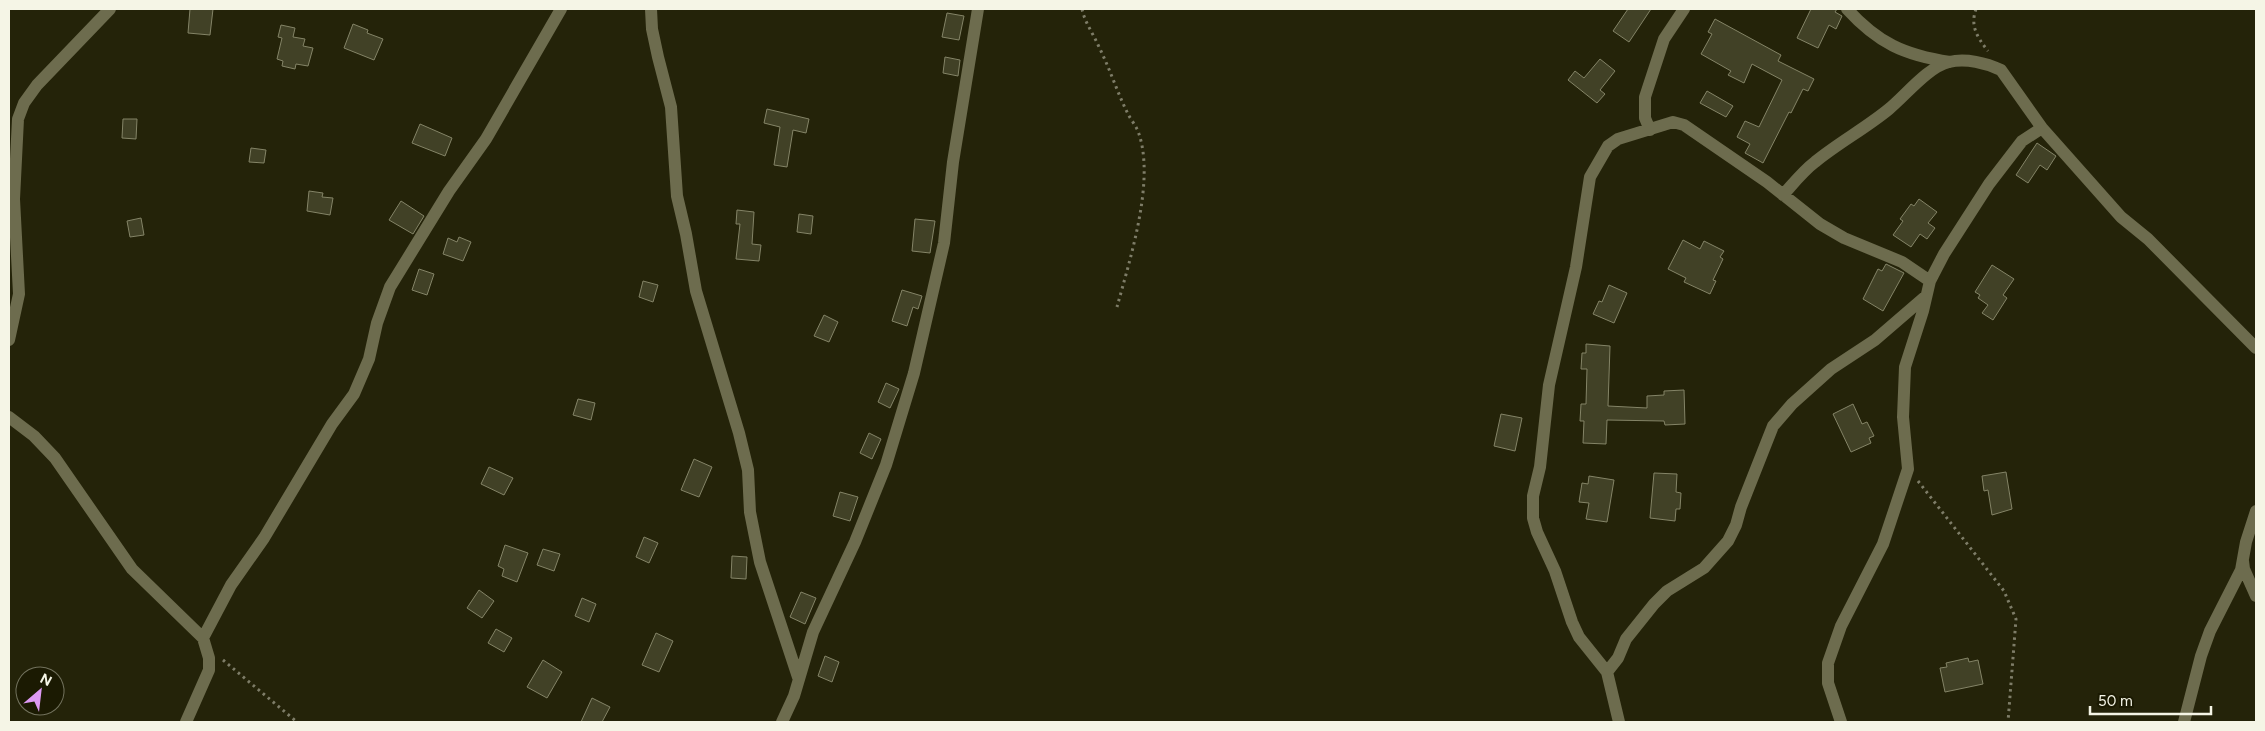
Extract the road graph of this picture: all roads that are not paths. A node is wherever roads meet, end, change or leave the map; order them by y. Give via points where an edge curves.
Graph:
1 (110, 9) edge
2 (561, 9) edge
3 (652, 9) edge
4 (978, 9) edge
5 (1684, 9) edge
6 (1846, 9) edge
7 (1950, 62) junction
8 (2042, 128) junction
9 (1650, 130) junction
10 (1783, 195) junction
11 (1930, 281) junction
12 (1926, 296) junction
13 (9, 340) edge
14 (2256, 348) edge
15 (9, 417) edge
16 (2256, 511) edge
17 (2243, 556) junction
18 (2256, 596) edge
19 (205, 643) junction
20 (1607, 672) junction
21 (799, 678) junction
22 (186, 722) edge
23 (782, 722) edge
24 (1619, 722) edge
25 (1841, 722) edge
26 (2184, 722) edge

1 - 13 street via 37,85 24,103 18,119 14,199 19,294
2 - 19 street via 486,139 449,191 390,287 369,359 354,394 236,577
3 - 21 street via 652,29 671,106 677,196 696,291 721,367 746,462 750,512 760,562
4 - 21 street via 953,162 944,243 914,373 886,465 813,632
5 - 9 street via 1664,39 1645,97 1645,118
6 - 7 street via 1888,44 1927,58
7 - 8 street via 1970,61 2001,70
7 - 10 street via 1925,76 1889,109 1813,163
8 - 11 street via 2022,141 1990,184
8 - 14 street via 2121,217 2148,239
9 - 10 street via 1672,122 1684,125
9 - 20 street via 1618,139 1608,146 1590,177 1576,268 1549,386 1532,508 1537,532 1555,571 1572,622 1586,647
10 - 11 street via 1820,224 1902,262
11 - 12 street
12 - 20 street via 1875,340 1831,369 1782,415 1773,426 1728,541 1704,568 1654,604 1626,639 1618,658
12 - 25 street via 1905,367 1902,392 1908,469 1882,544 1841,626 1828,663 1828,683
15 - 19 street via 55,458 132,569
16 - 17 street
17 - 18 street via 2244,569
17 - 26 street via 2236,581 2201,656
19 - 22 street via 209,670
20 - 24 street
21 - 23 street

